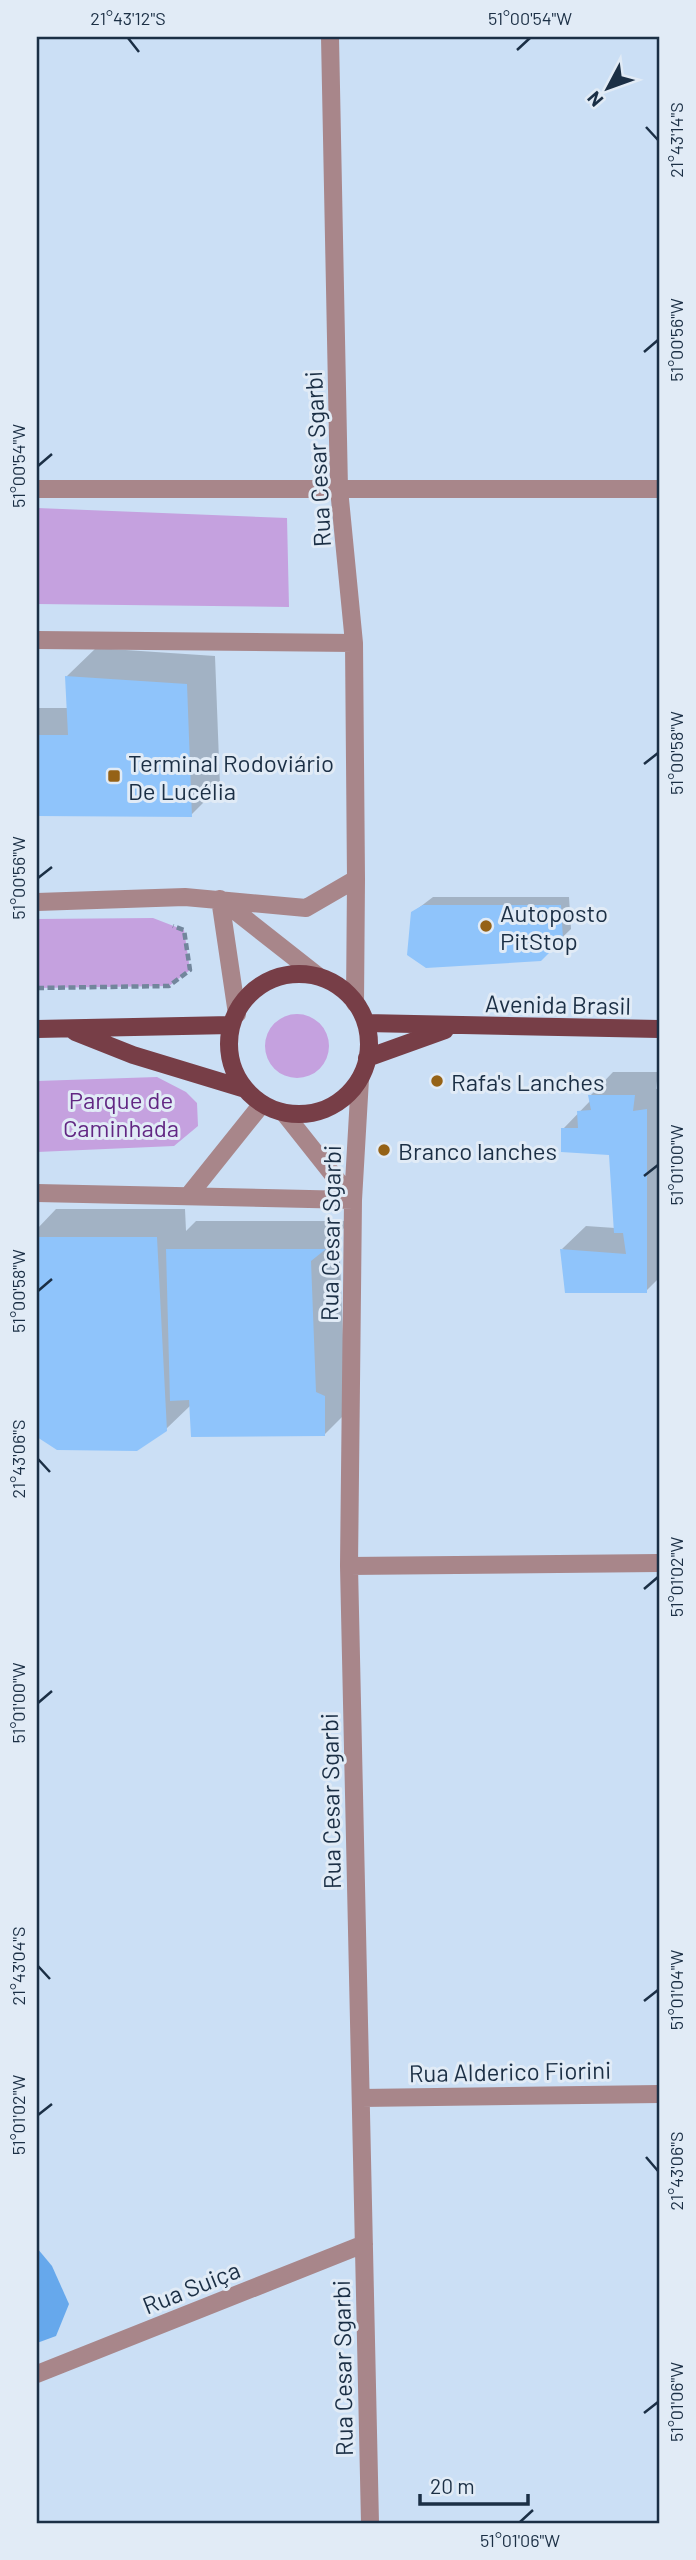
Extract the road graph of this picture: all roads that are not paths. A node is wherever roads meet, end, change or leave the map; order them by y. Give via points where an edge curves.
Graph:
1 (330, 37) edge
2 (37, 489) edge
3 (339, 489) junction
4 (659, 489) edge
5 (37, 640) edge
6 (354, 643) junction
7 (356, 879) junction
8 (219, 899) junction
9 (37, 902) edge
10 (318, 976) junction
11 (355, 1003) junction
12 (234, 1020) junction
13 (366, 1023) junction
14 (455, 1026) junction
15 (37, 1029) edge
16 (65, 1029) junction
17 (659, 1029) edge
18 (367, 1058) junction
19 (360, 1079) junction
20 (244, 1089) junction
21 (262, 1104) junction
22 (284, 1113) junction
23 (37, 1193) edge
24 (190, 1195) junction
25 (353, 1200) junction
26 (659, 1563) edge
27 (349, 1566) junction
28 (659, 2094) edge
29 (361, 2098) junction
30 (364, 2244) junction
31 (37, 2374) edge
32 (370, 2523) edge

1 - 3 street, Rua Cesar Sgarbi
2 - 3 street
3 - 4 street
3 - 6 street, Rua Cesar Sgarbi
5 - 6 street
6 - 7 street, Rua Cesar Sgarbi
7 - 8 street via 306,908
7 - 11 street, Rua Cesar Sgarbi
8 - 9 street
8 - 10 street
8 - 12 street
10 - 11 main road via 339,986
10 - 12 main road via 274,978 255,988
11 - 13 main road
12 - 16 main road
12 - 20 main road via 228,1047
13 - 14 main road, Avenida Brasil
13 - 18 main road
14 - 17 main road, Avenida Brasil
14 - 18 main road, Avenida Brasil
15 - 16 main road
16 - 20 main road
18 - 19 main road
19 - 22 main road via 328,1108 307,1114
19 - 25 street, Rua Cesar Sgarbi
20 - 21 main road
21 - 22 main road
21 - 24 street
22 - 25 street
23 - 24 street
24 - 25 street
25 - 27 street, Rua Cesar Sgarbi
26 - 27 street
27 - 29 street, Rua Cesar Sgarbi
28 - 29 street, Rua Alderico Fiorini
29 - 30 street, Rua Cesar Sgarbi
30 - 31 street, Rua Suiça
30 - 32 street, Rua Cesar Sgarbi

